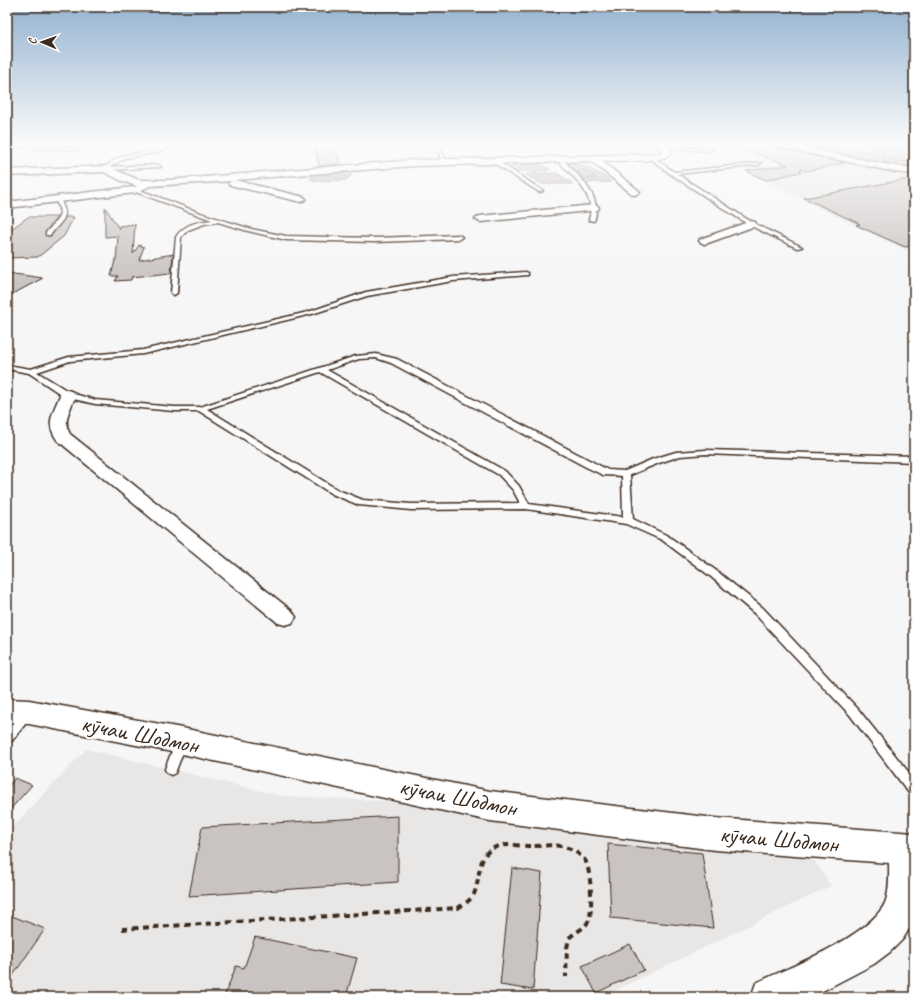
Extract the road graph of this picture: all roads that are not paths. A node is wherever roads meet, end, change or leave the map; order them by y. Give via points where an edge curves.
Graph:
1 (135, 190) joint
2 (262, 190) edge
3 (586, 190) edge
4 (632, 190) edge
5 (699, 190) edge
6 (635, 192) dead end
7 (57, 199) junction
8 (301, 199) dead end
9 (7, 205) edge
10 (594, 208) junction
11 (201, 215) junction
12 (219, 220) junction
13 (480, 220) dead end
14 (592, 220) dead end
15 (751, 224) junction
16 (192, 225) junction
17 (48, 234) dead end
18 (460, 237) dead end
19 (704, 241) dead end
20 (799, 247) dead end
21 (526, 274) dead end
22 (174, 293) dead end
23 (7, 367) edge
24 (320, 369) junction
25 (31, 371) junction
26 (68, 395) junction
27 (201, 408) junction
28 (914, 459) edge
29 (626, 474) junction
30 (526, 506) junction
31 (628, 521) junction
32 (285, 617) dead end
33 (18, 711) edge
34 (7, 738) edge
35 (182, 741) junction
36 (171, 769) dead end
37 (914, 789) edge
38 (910, 849) edge
39 (770, 997) edge

1 - 7 street
1 - 11 lane
2 - 8 street
3 - 10 lane
4 - 6 street
5 - 15 lane
7 - 9 street
7 - 17 lane via 63,209 62,215
10 - 13 street
10 - 14 lane
11 - 12 lane
11 - 16 lane
12 - 16 lane
12 - 18 lane via 266,235 286,238 375,240
15 - 19 street
15 - 20 lane
16 - 22 lane via 184,230 176,242
21 - 25 lane via 453,279 366,294 310,313 143,352 69,359
23 - 25 lane
24 - 27 lane
24 - 29 lane via 358,357 385,357 589,465 606,473
24 - 30 lane via 502,473 514,484
25 - 26 lane
26 - 27 lane via 126,406
26 - 32 street via 59,417 58,428 63,437
27 - 30 lane via 335,492 362,503 411,507
28 - 29 lane via 706,452 679,454
29 - 31 lane
30 - 31 lane
31 - 37 lane via 665,538 759,611 854,712
33 - 34 lane
33 - 35 main road, кӯчаи Шодмон
35 - 36 lane
35 - 38 main road, кӯчаи Шодмон via 490,806 715,834
38 - 39 main road via 906,886 899,913 885,932 862,951

